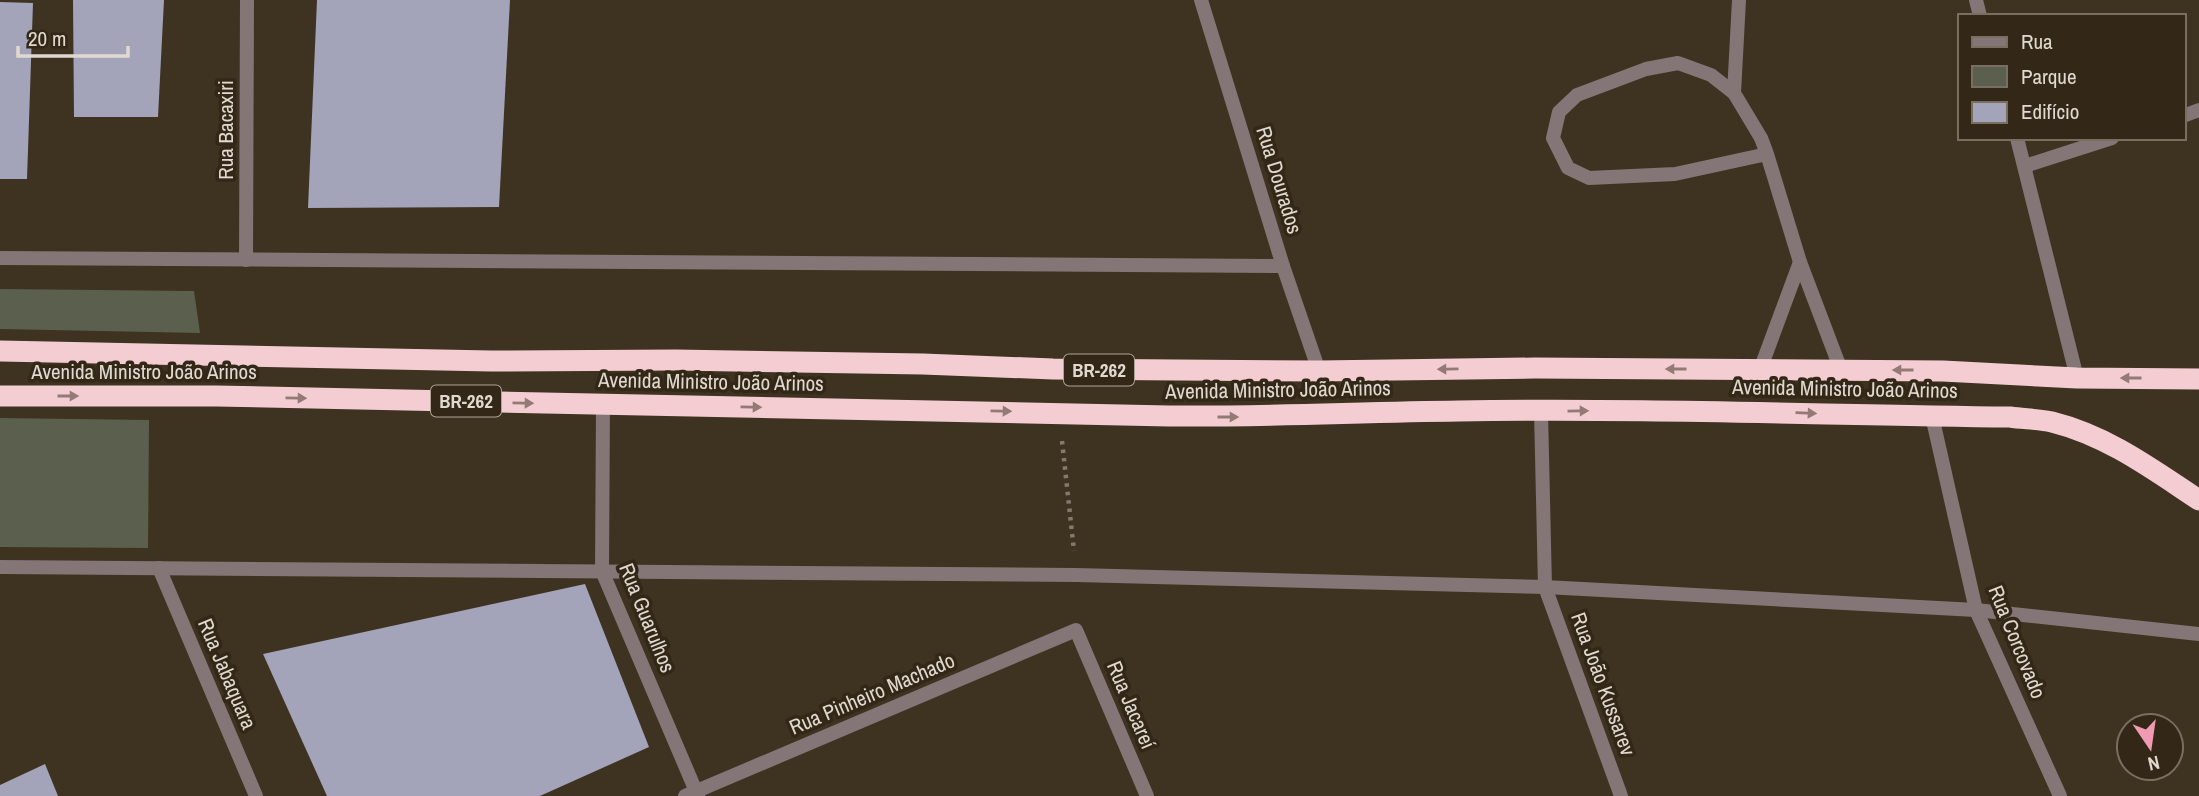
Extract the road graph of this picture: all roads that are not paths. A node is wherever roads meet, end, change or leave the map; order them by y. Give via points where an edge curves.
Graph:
1 (247, 0) edge
2 (1201, 0) edge
3 (1740, 0) edge
4 (1734, 93) junction
5 (2018, 140) edge
6 (2106, 140) edge
7 (1767, 154) junction
8 (2025, 166) junction
9 (0, 258) edge
10 (246, 260) junction
11 (1800, 262) junction
12 (1283, 266) junction
13 (0, 351) edge
14 (1760, 370) junction
15 (1841, 370) junction
16 (1319, 371) junction
17 (2077, 378) junction
18 (2199, 379) edge
19 (0, 396) edge
20 (603, 404) junction
21 (1541, 411) junction
22 (1932, 416) junction
23 (2199, 500) edge
24 (0, 567) edge
25 (159, 568) junction
26 (602, 571) junction
27 (1545, 587) junction
28 (1976, 610) junction
29 (1076, 630) joint
30 (2199, 634) edge
31 (693, 794) edge
32 (256, 796) edge
33 (1147, 796) edge
34 (1621, 796) edge
35 (2060, 796) edge

1 - 10 street, Rua Bacaxiri
2 - 12 street, Rua Dourados
3 - 4 street
4 - 7 street
4 - 7 street via 1711,75 1678,63 1646,69 1577,96 1559,111 1553,138 1568,168 1590,178 1675,174
5 - 8 street
6 - 8 street
7 - 11 street
8 - 17 street
9 - 10 street
10 - 12 street
11 - 14 street
11 - 15 street
12 - 16 street, Rua Dourados
13 - 16 highway, Avenida Ministro João Arinos / BR-262
14 - 15 highway, Avenida Ministro João Arinos / BR-262
14 -> 16 highway, Avenida Ministro João Arinos / BR-262
17 -> 15 highway, Avenida Ministro João Arinos / BR-262
18 -> 17 highway, Avenida Ministro João Arinos / BR-262
19 -> 20 highway, Avenida Ministro João Arinos / BR-262
20 -> 21 highway, Avenida Ministro João Arinos / BR-262 via 1259,417
20 - 26 street, Rua Guarulhos
21 -> 22 highway, Avenida Ministro João Arinos / BR-262
21 - 27 street, Rua João Kussarev
22 - 23 highway, Avenida Ministro João Arinos / BR-262 via 2050,421 2129,454
22 - 28 street, Rua Corcovado
24 - 25 street
25 - 26 street
25 - 32 street, Rua Jabaquara
26 - 27 street via 1076,575
26 - 31 street, Rua Guarulhos
27 - 28 street
27 - 34 street, Rua João Kussarev
28 - 30 street
28 - 35 street, Rua Corcovado
29 - 31 street, Rua Pinheiro Machado
29 - 33 street, Rua Jacareí

